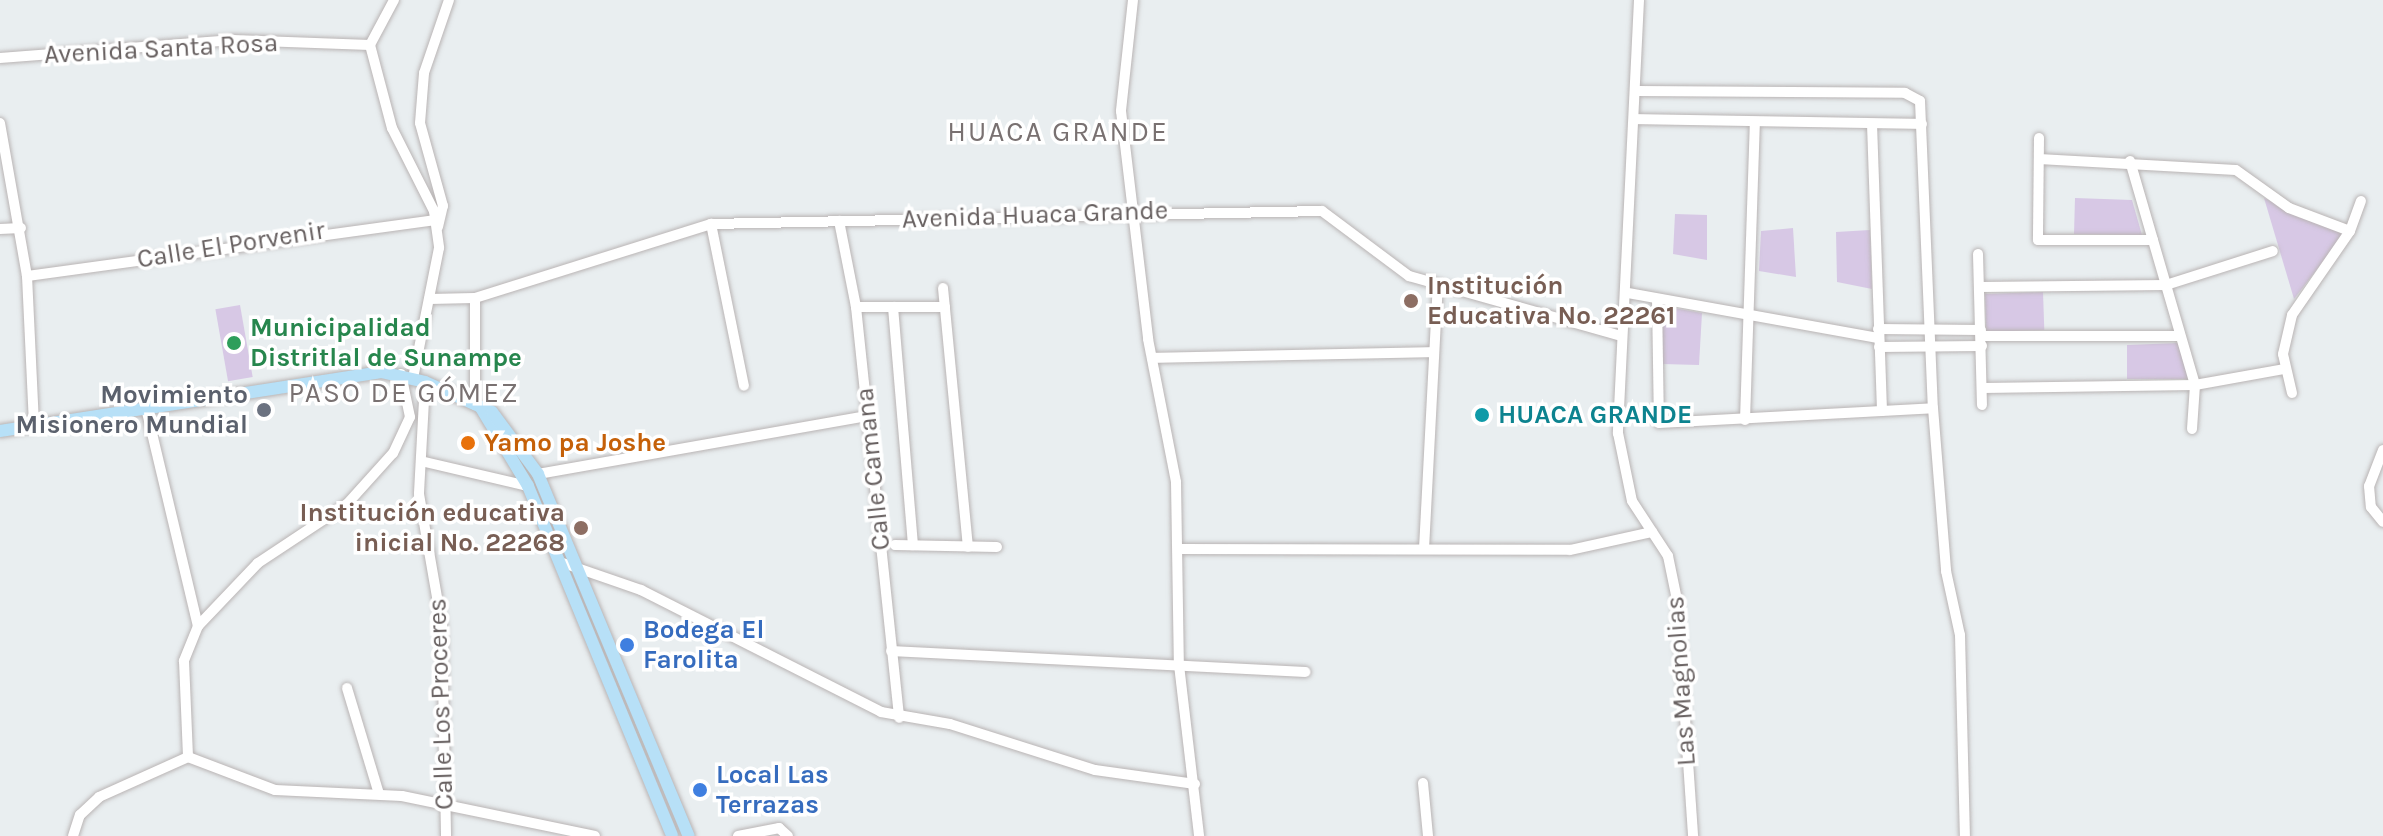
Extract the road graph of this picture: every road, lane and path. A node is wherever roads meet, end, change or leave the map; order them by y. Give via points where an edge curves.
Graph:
1 (394, 0) edge
2 (449, 0) edge
3 (1133, 0) edge
4 (1639, 0) edge
5 (370, 45) junction
6 (0, 58) edge
7 (1637, 91) junction
8 (1635, 119) junction
9 (1755, 122) junction
10 (0, 123) edge
11 (1872, 124) junction
12 (1922, 124) junction
13 (2039, 138) dead end
14 (2039, 159) junction
15 (2130, 161) junction
16 (2361, 201) dead end
17 (1133, 210) junction
18 (839, 221) junction
19 (437, 223) junction
20 (711, 224) junction
21 (21, 228) junction
22 (0, 229) edge
23 (2350, 231) junction
24 (2153, 240) junction
25 (2273, 251) dead end
26 (1978, 254) dead end
27 (27, 276) junction
28 (1438, 285) junction
29 (2166, 285) junction
30 (1980, 287) junction
31 (943, 288) dead end
32 (1628, 293) junction
33 (475, 298) junction
34 (429, 299) junction
35 (1657, 299) junction
36 (856, 307) junction
37 (893, 307) junction
38 (945, 307) junction
39 (1750, 315) junction
40 (1928, 328) junction
41 (1621, 336) junction
42 (2180, 336) junction
43 (1982, 337) junction
44 (1878, 338) junction
45 (1929, 345) junction
46 (1434, 352) junction
47 (1152, 358) junction
48 (2284, 369) junction
49 (413, 378) junction
50 (2195, 385) junction
51 (744, 386) dead end
52 (1983, 388) junction
53 (2292, 393) dead end
54 (1982, 405) dead end
55 (478, 407) junction
56 (146, 408) junction
57 (1933, 408) junction
58 (1882, 411) junction
59 (867, 416) junction
60 (1745, 420) junction
61 (34, 426) junction
62 (2192, 429) dead end
63 (0, 431) edge
64 (2383, 450) edge
65 (425, 462) junction
66 (538, 474) junction
67 (528, 486) junction
68 (2383, 522) edge
69 (1652, 532) junction
70 (895, 545) dead end
71 (913, 545) junction
72 (968, 547) junction
73 (997, 547) dead end
74 (1179, 549) junction
75 (1424, 549) junction
76 (560, 562) junction
77 (575, 564) junction
78 (198, 626) junction
79 (891, 651) junction
80 (1179, 665) junction
81 (1305, 672) dead end
82 (347, 688) dead end
83 (899, 718) junction
84 (188, 757) junction
85 (1423, 783) dead end
86 (1195, 784) junction
87 (379, 794) junction
88 (445, 806) junction
89 (788, 835) edge
90 (73, 836) edge
91 (446, 836) edge
92 (595, 836) edge
93 (672, 836) edge
94 (689, 836) edge
95 (738, 836) edge
96 (1199, 836) edge
97 (1428, 836) edge
98 (1693, 836) edge
99 (1965, 836) edge

1 - 5 street
2 - 19 street via 424,73 420,123 443,206
3 - 17 street via 1120,95
4 - 7 street, Las Magnolias
5 - 6 street, Avenida Santa Rosa via 233,40
5 - 19 street via 392,128
7 - 8 street, Las Magnolias
7 - 12 street via 1910,93 1920,101
8 - 9 street
8 - 32 street, Las Magnolias
9 - 11 street
9 - 39 street
10 - 21 street
11 - 12 street
11 - 44 street
12 - 40 street
13 - 14 street
14 - 15 street
14 - 24 street via 2038,240
15 - 23 street via 2236,170 2289,208
15 - 24 street
16 - 23 street
17 - 18 street, Avenida Huaca Grande
17 - 28 street, Avenida Huaca Grande via 1322,211 1340,219 1379,258
17 - 47 street
18 - 20 street, Avenida Huaca Grande
18 - 36 street, Calle Camana
19 - 27 street, Calle El Porvenir
19 - 34 street
20 - 33 street, Avenida Huaca Grande
20 - 51 street
21 - 22 street
21 - 27 street
23 - 48 street via 2292,315
24 - 29 street
25 - 29 street
26 - 30 street
27 - 61 street
28 - 41 street, Avenida Huaca Grande
28 - 46 street
29 - 30 street
29 - 42 street
30 - 43 street
31 - 38 street
32 - 35 street
32 - 41 street, Las Magnolias
33 - 34 street, Avenida Huaca Grande
33 - 55 street
34 - 49 street
35 - 39 street
35 - 60 street via 1656,421
36 - 37 street
36 - 59 street, Calle Camana
37 - 38 street
37 - 71 street
38 - 72 street
39 - 44 street
39 - 60 street
40 - 43 street
40 - 44 street
40 - 45 street
41 - 69 street, Las Magnolias via 1622,468
42 - 43 street
42 - 50 street
43 - 45 street
43 - 52 street
44 - 45 street
44 - 58 street
45 - 57 street
46 - 47 street
46 - 75 street
47 - 74 street via 1176,482
48 - 50 street
48 - 53 street
49 - 55 main road
49 - 56 main road
49 - 65 street, Calle Los Proceres
49 - 78 street via 410,417 393,453 347,504 272,551
50 - 52 street
50 - 62 street
52 - 54 street
55 - 66 main road via 504,422
55 - 67 main road
56 - 61 main road
56 - 78 street
57 - 58 street
57 - 99 street via 1946,571 1960,635
58 - 60 street
59 - 66 street
59 - 79 street, Calle Camana
61 - 63 main road
64 - 68 street via 2369,486 2371,507
65 - 67 street
65 - 88 street, Calle Los Proceres via 419,494 442,626
66 - 77 main road
67 - 76 main road
69 - 75 street via 1570,550
69 - 98 street, Las Magnolias via 1668,556 1677,600
70 - 71 street
71 - 72 street
72 - 73 street
74 - 75 street
74 - 80 street
76 - 77 street
76 - 93 main road
77 - 83 street
77 - 94 main road
78 - 84 street via 184,661
79 - 80 street
79 - 83 street, Calle Camana
80 - 81 street
80 - 86 street
82 - 87 street
83 - 86 street via 950,724 1134,779
84 - 87 street via 275,790
84 - 90 street via 99,797 75,822
85 - 97 street
86 - 96 street
87 - 88 street
88 - 91 street, Calle Los Proceres
88 - 92 street
89 - 95 street

